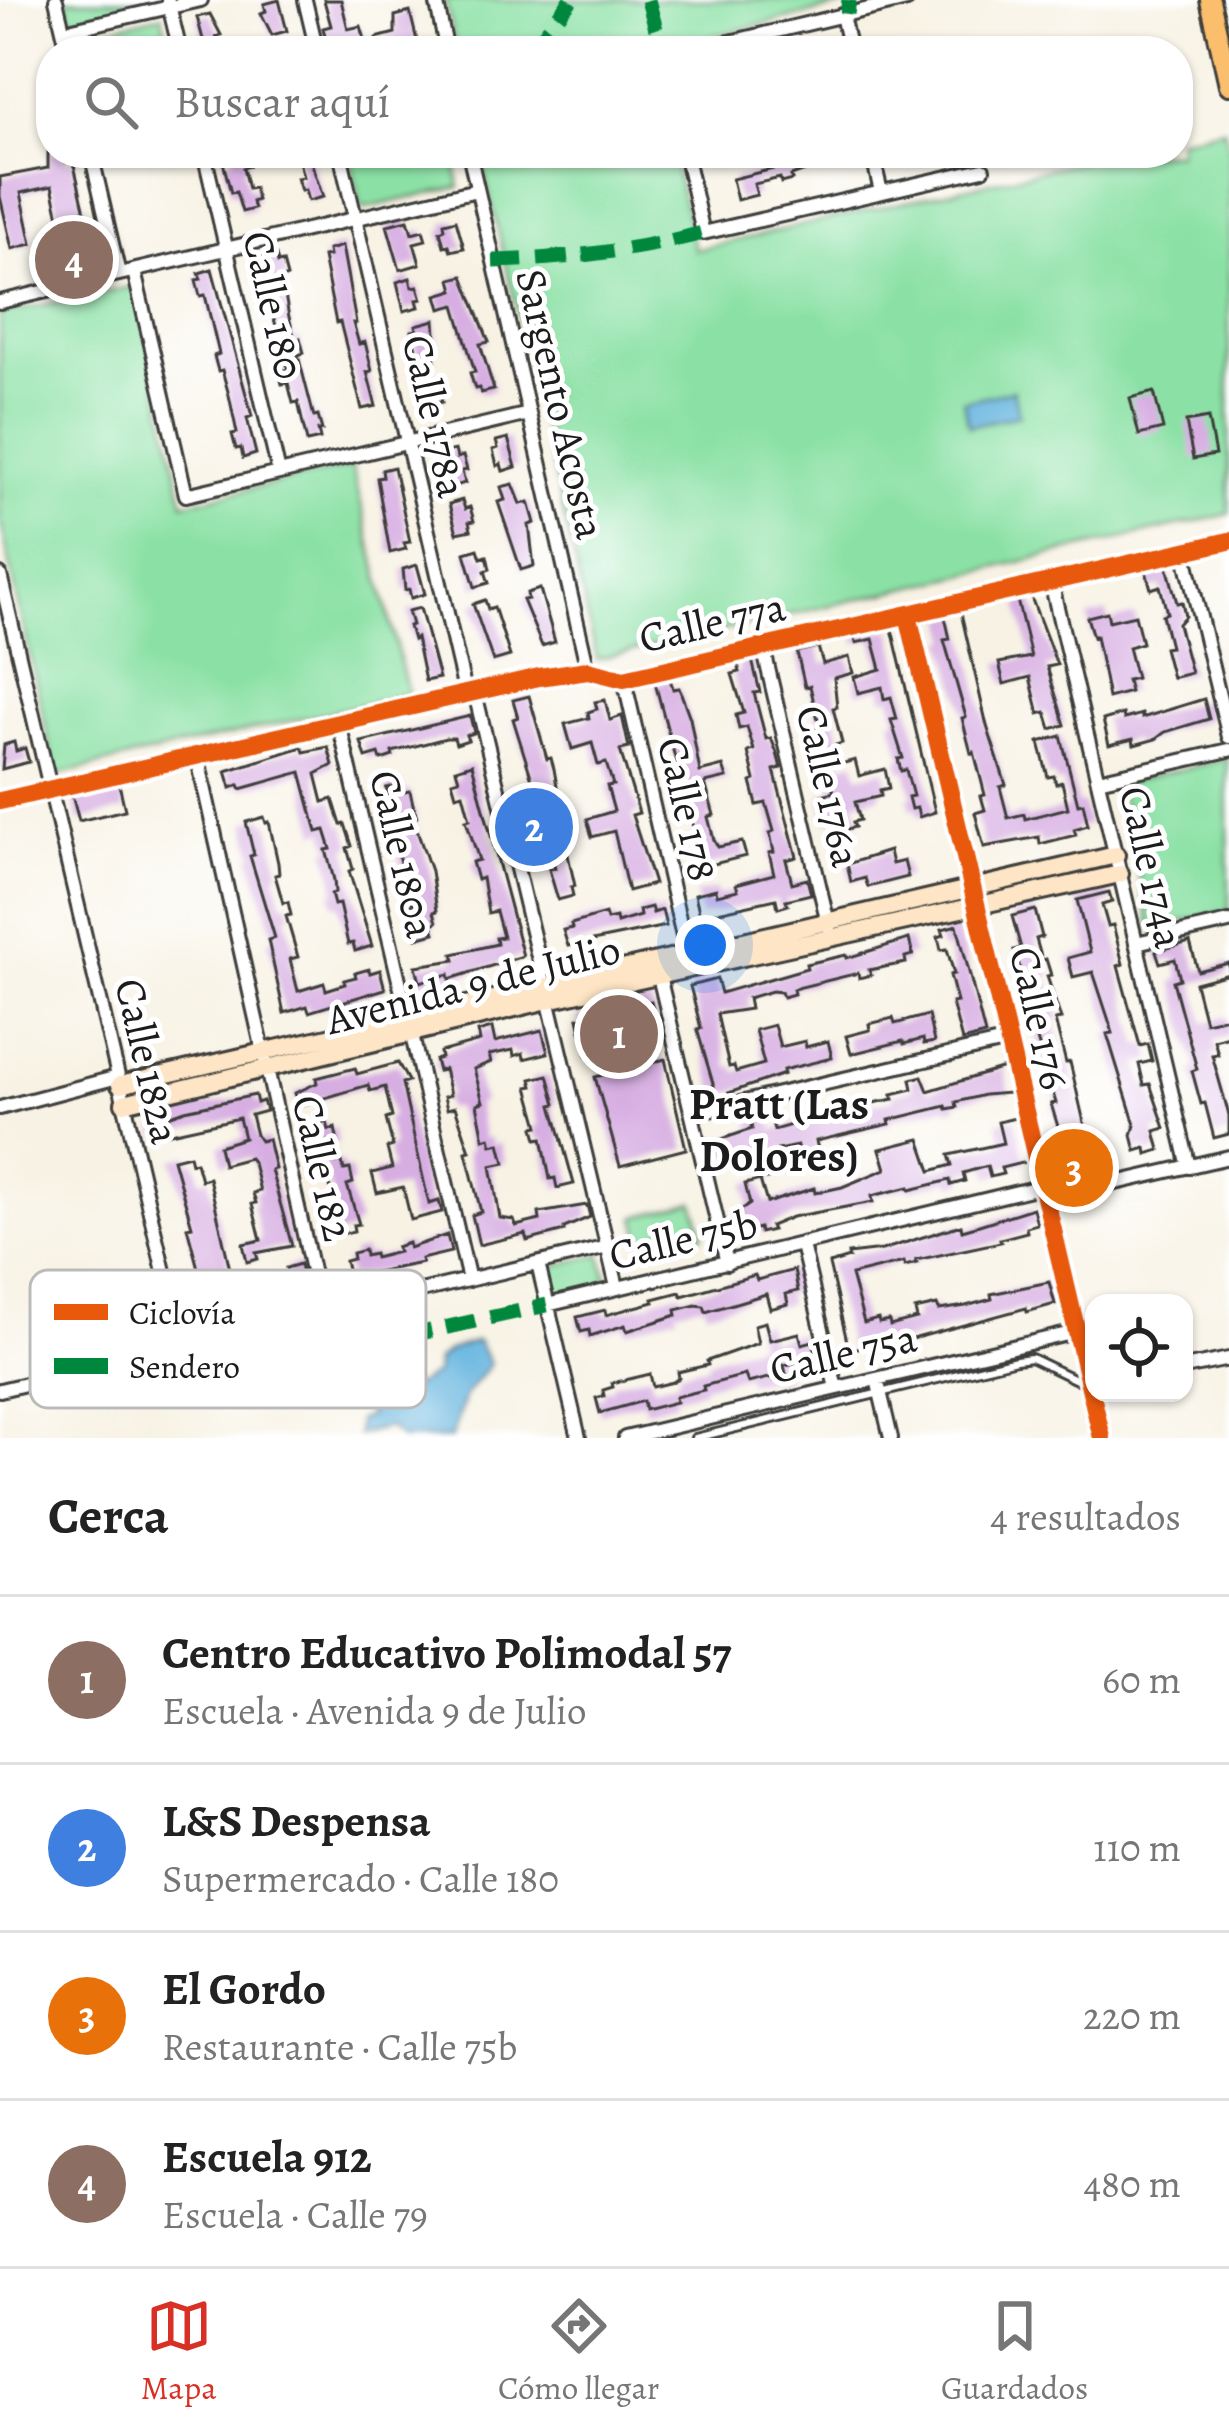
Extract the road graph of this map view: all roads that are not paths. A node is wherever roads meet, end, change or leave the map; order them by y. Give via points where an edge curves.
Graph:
1 (56, 0) edge
2 (201, 0) edge
3 (305, 0) edge
4 (436, 0) edge
5 (907, 0) edge
6 (1210, 0) edge
7 (169, 4) edge
8 (842, 15) junction
9 (64, 31) junction
10 (65, 36) edge
11 (176, 36) edge
12 (313, 36) edge
13 (444, 36) edge
14 (754, 36) edge
15 (847, 36) edge
16 (1229, 86) edge
17 (96, 168) edge
18 (207, 168) edge
19 (343, 168) edge
20 (472, 168) edge
21 (689, 168) edge
22 (875, 168) edge
23 (982, 169) dead end
24 (477, 190) junction
25 (881, 192) junction
26 (355, 218) junction
27 (226, 249) junction
28 (126, 272) junction
29 (0, 302) edge
30 (529, 414) junction
31 (407, 443) junction
32 (279, 472) junction
33 (1229, 541) edge
34 (1184, 551) junction
35 (0, 574) edge
36 (1052, 582) junction
37 (908, 614) junction
38 (763, 647) junction
39 (18, 650) junction
40 (0, 655) edge
41 (588, 670) junction
42 (624, 679) junction
43 (470, 694) junction
44 (338, 723) junction
45 (1229, 737) edge
46 (1229, 750) edge
47 (197, 755) junction
48 (1098, 780) junction
49 (50, 789) junction
50 (0, 801) edge
51 (1116, 855) junction
52 (1120, 874) junction
53 (974, 897) junction
54 (827, 921) junction
55 (1229, 922) edge
56 (832, 940) junction
57 (1136, 943) junction
58 (687, 953) junction
59 (659, 976) junction
60 (547, 993) junction
61 (410, 1027) junction
62 (1008, 1040) junction
63 (264, 1051) junction
64 (268, 1070) junction
65 (121, 1088) junction
66 (0, 1108) edge
67 (692, 1114) junction
68 (1229, 1157) edge
69 (1189, 1167) junction
70 (1044, 1192) junction
71 (802, 1245) junction
72 (608, 1247) junction
73 (727, 1263) junction
74 (538, 1264) junction
75 (164, 1270) edge
76 (312, 1270) edge
77 (469, 1280) junction
78 (617, 1287) junction
79 (426, 1290) edge
80 (548, 1305) junction
81 (1076, 1332) junction
82 (1229, 1359) edge
83 (1085, 1363) edge
84 (1193, 1366) edge
85 (877, 1378) junction
86 (30, 1383) edge
87 (1085, 1384) edge
88 (836, 1388) junction
89 (0, 1390) edge
90 (881, 1395) junction
91 (1095, 1402) edge
92 (579, 1438) edge
93 (625, 1438) edge
94 (695, 1438) edge
95 (891, 1438) edge
96 (1102, 1438) edge

1 - 9 street
2 - 7 street
3 - 12 street
4 - 13 street
5 - 8 street
6 - 16 main road
7 - 9 street
7 - 11 street
8 - 14 street
8 - 15 street
9 - 10 street
17 - 28 street
18 - 27 street, Calle 180
19 - 26 street, Calle 178a
20 - 24 street, Sargento Acosta
21 - 25 street via 704,232
22 - 25 street
23 - 25 street
24 - 26 street
24 - 30 street, Sargento Acosta
26 - 27 street
26 - 31 street, Calle 178a
27 - 28 street
27 - 32 street, Calle 180
28 - 29 street
28 - 32 street via 186,494
30 - 31 street
30 - 41 street, Sargento Acosta
31 - 32 street
31 - 43 street, Calle 178a
33 - 34 street, Calle 77a
34 - 36 street, Calle 77a
34 - 45 street
35 - 39 street
36 - 37 street, Calle 77a
36 - 48 street, Calle 174a
37 - 38 street, Calle 77a
37 - 53 street, Calle 176
38 - 42 street, Calle 77a
38 - 54 street, Calle 176a
39 - 40 street
39 - 49 street
41 - 42 street, Calle 77a
41 - 43 street, Calle 77a
42 - 58 street, Calle 178
43 - 44 street, Calle 77a
43 - 60 street
44 - 47 street, Calle 77a
44 - 61 street, Calle 180a
46 - 48 street
47 - 49 street, Calle 77a
47 - 63 street, Calle 182
48 - 51 street, Calle 174a
49 - 50 street, Calle 77a
49 - 65 street, Calle 182a
51 - 52 street, Calle 174a
51 - 53 main road, Avenida 9 de Julio
52 - 53 main road, Avenida 9 de Julio
52 - 57 street, Calle 174a
53 - 54 main road, Avenida 9 de Julio
53 - 56 main road, Avenida 9 de Julio
53 - 62 street, Calle 176
54 - 56 street, Calle 176a
54 - 58 main road, Avenida 9 de Julio
55 - 57 street
56 - 59 main road, Avenida 9 de Julio
57 - 69 street, Calle 174a
58 - 60 main road, Avenida 9 de Julio
59 - 60 main road, Avenida 9 de Julio
59 - 67 street
60 - 61 main road, Avenida 9 de Julio
60 - 72 street
61 - 63 main road, Avenida 9 de Julio
61 - 64 main road, Avenida 9 de Julio
61 - 77 street, Calle 180a
62 - 67 street
62 - 70 street, Calle 176
63 - 64 street, Calle 182
63 - 65 main road, Avenida 9 de Julio
64 - 65 main road, Avenida 9 de Julio
64 - 76 street, Calle 182
65 - 66 street
65 - 75 street, Calle 182a
67 - 73 street
68 - 69 street, Calle 75b
69 - 70 street, Calle 75b
70 - 71 street, Calle 75b
70 - 81 street, Calle 176
71 - 73 street, Calle 75b
71 - 88 street
72 - 74 street, Calle 75b
72 - 78 street
73 - 78 street, Calle 75b
74 - 77 street, Calle 75b
74 - 80 street
77 - 79 street, Calle 75b
78 - 80 street, Calle 75b
80 - 92 street
81 - 83 street, Calle 176
81 - 85 street, Calle 75a
82 - 84 street
85 - 88 street, Calle 75a
85 - 90 street
86 - 89 street, Calle 75b
87 - 90 lane via 1031,1358
88 - 93 street, Calle 75a
90 - 94 lane
90 - 95 street
91 - 96 street, Calle 176

